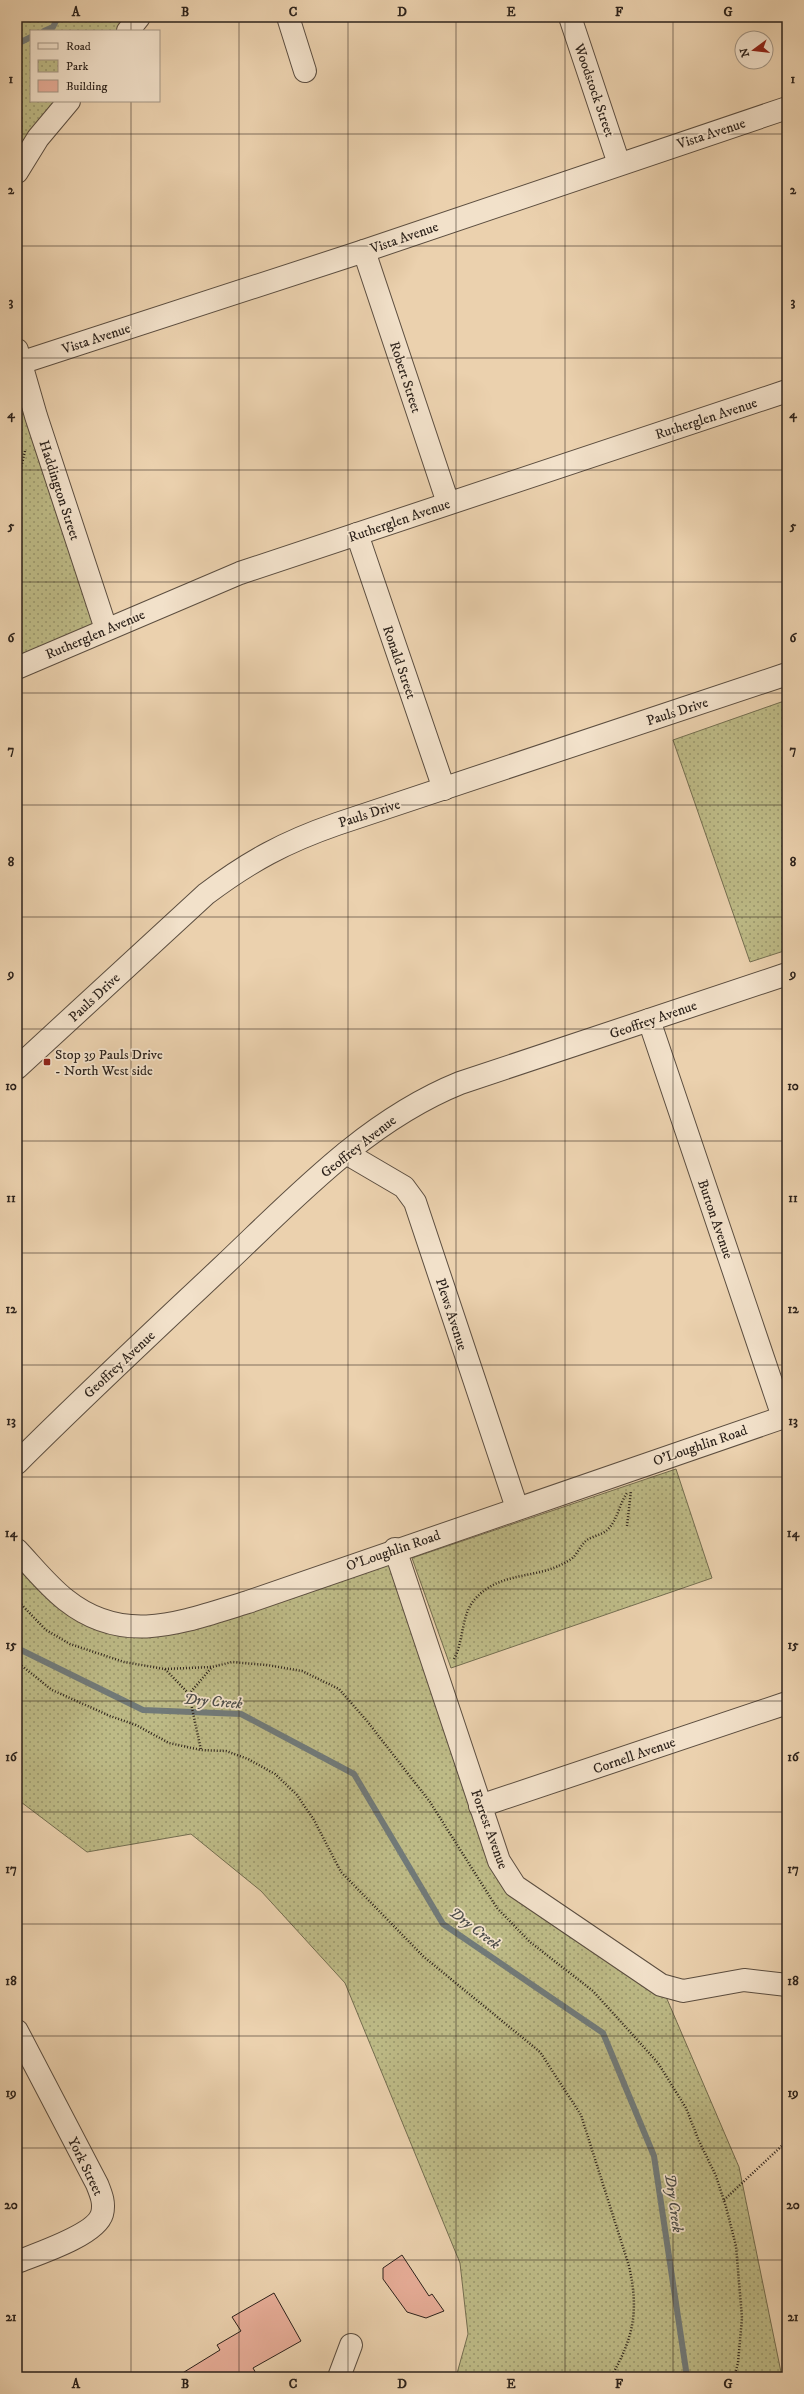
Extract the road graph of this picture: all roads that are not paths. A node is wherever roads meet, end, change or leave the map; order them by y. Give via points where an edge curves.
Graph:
1 (139, 17) edge
2 (288, 17) edge
3 (570, 17) edge
4 (129, 30) edge
5 (305, 71) dead end
6 (68, 102) edge
7 (787, 108) edge
8 (619, 164) junction
9 (17, 172) edge
10 (364, 251) junction
11 (18, 357) edge
12 (787, 391) edge
13 (448, 504) junction
14 (357, 534) junction
15 (106, 629) junction
16 (17, 668) edge
17 (787, 674) edge
18 (444, 789) junction
19 (787, 974) edge
20 (649, 1020) junction
21 (17, 1068) edge
22 (346, 1154) junction
23 (785, 1416) edge
24 (17, 1463) edge
25 (517, 1508) junction
26 (395, 1549) junction
27 (17, 1550) edge
28 (787, 1703) edge
29 (480, 1806) junction
30 (787, 1985) edge
31 (17, 2031) edge
32 (17, 2262) edge
33 (351, 2345) dead end
34 (339, 2377) edge

1 - 4 street
2 - 5 street
3 - 8 street, Woodstock Street
6 - 9 street via 38,138
7 - 8 street, Vista Avenue
8 - 10 street, Vista Avenue
10 - 11 street, Vista Avenue
10 - 13 street, Robert Street
11 - 15 street, Haddington Street
12 - 13 street, Rutherglen Avenue
13 - 14 street, Rutherglen Avenue
14 - 15 street, Rutherglen Avenue via 240,573
14 - 18 street, Ronald Street
15 - 16 street, Rutherglen Avenue
17 - 18 street, Pauls Drive
18 - 21 street, Pauls Drive via 301,837 237,870 206,894
19 - 20 street, Geoffrey Avenue
20 - 22 street, Geoffrey Avenue via 435,1094 392,1117
20 - 23 street, Burton Avenue
22 - 24 street, Geoffrey Avenue via 318,1176
22 - 25 street, Plews Avenue via 404,1186 415,1202
23 - 25 street, O'Loughlin Road
25 - 26 street, O'Loughlin Road
26 - 27 street, O'Loughlin Road via 214,1612 166,1626 138,1627 106,1621 81,1610 59,1594
26 - 29 street, Forrest Avenue
28 - 29 street, Cornell Avenue
29 - 30 street, Forrest Avenue via 500,1861 515,1886 652,1980 683,1991 744,1980
31 - 32 street, York Street via 97,2184 103,2204 102,2214 94,2227
33 - 34 street

